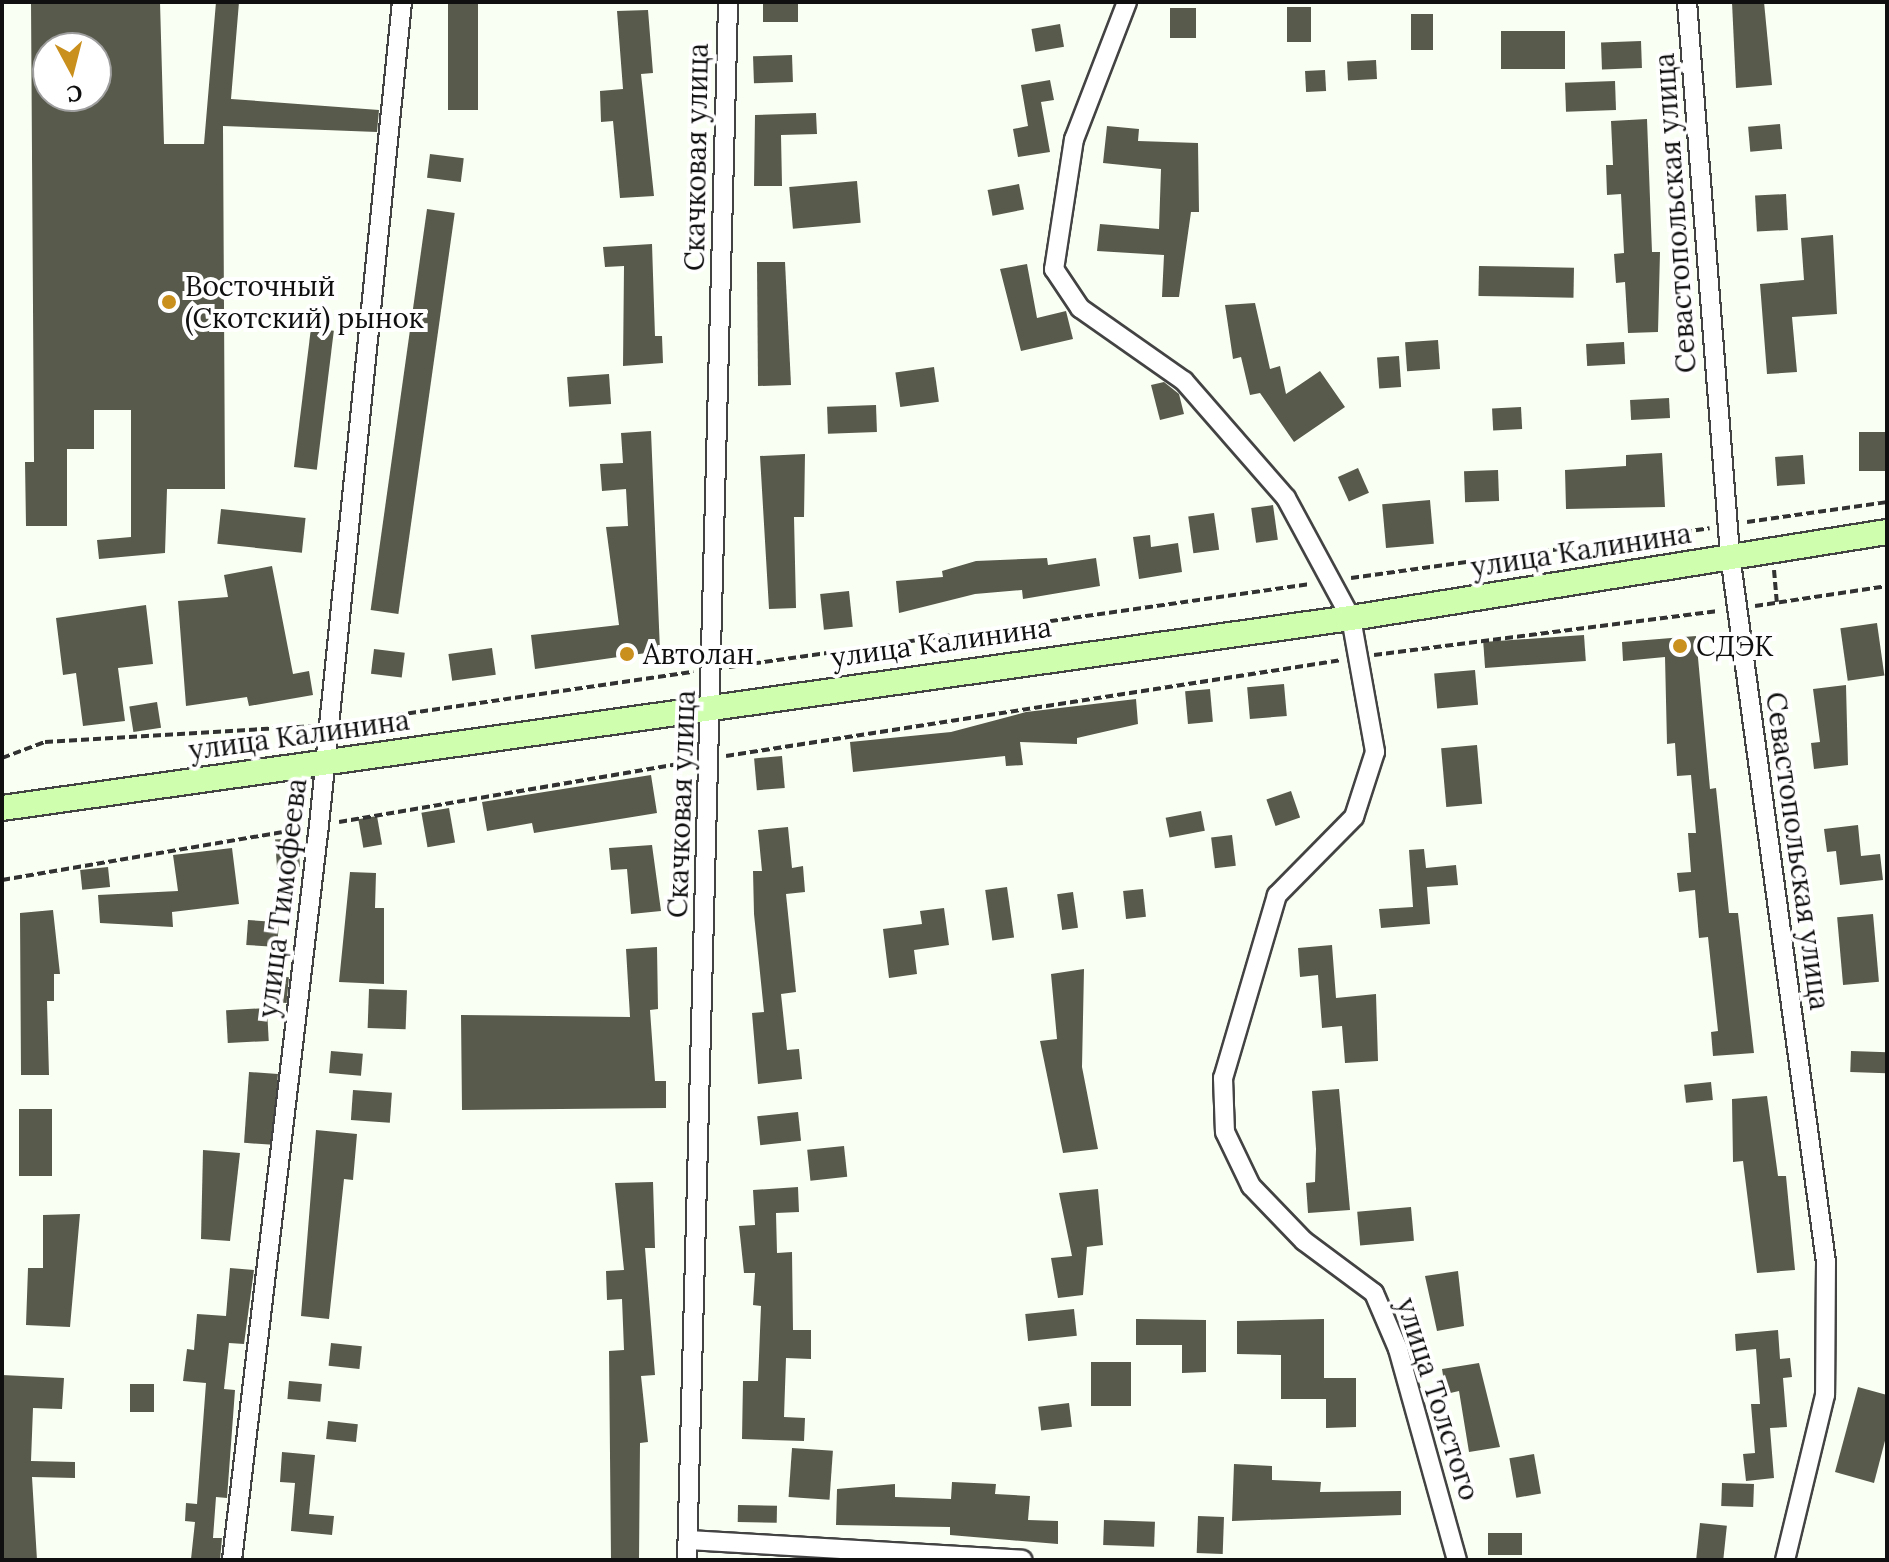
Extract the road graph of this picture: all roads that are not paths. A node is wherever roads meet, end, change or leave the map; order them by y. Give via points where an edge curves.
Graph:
1 (402, 2) edge
2 (728, 2) edge
3 (1127, 2) edge
4 (1687, 2) edge
5 (1887, 532) edge
6 (1730, 555) junction
7 (1351, 618) junction
8 (712, 702) junction
9 (326, 762) junction
10 (2, 808) edge
11 (689, 1540) junction
12 (232, 1560) edge
13 (687, 1560) edge
14 (1022, 1560) edge
15 (1457, 1560) edge
16 (1785, 1560) edge

1 - 9 street, улица Тимофеева
2 - 8 street, Скачковая улица
3 - 7 street, улица Толстого via 1074,139 1054,269 1080,308 1184,381 1286,498
4 - 6 street, Севастопольская улица
5 - 6 main road, улица Калинина
6 - 7 main road, улица Калинина
6 - 16 street, Севастопольская улица via 1826,1262 1825,1395
7 - 8 main road, улица Калинина
7 - 15 street, улица Толстого via 1375,752 1354,817 1277,895 1223,1078 1225,1132 1251,1186 1304,1241 1374,1293 1398,1349
8 - 9 main road, улица Калинина
8 - 11 street, Скачковая улица
9 - 10 main road, улица Калинина
9 - 12 street, улица Тимофеева
11 - 13 street, Скачковая улица
11 - 14 street

